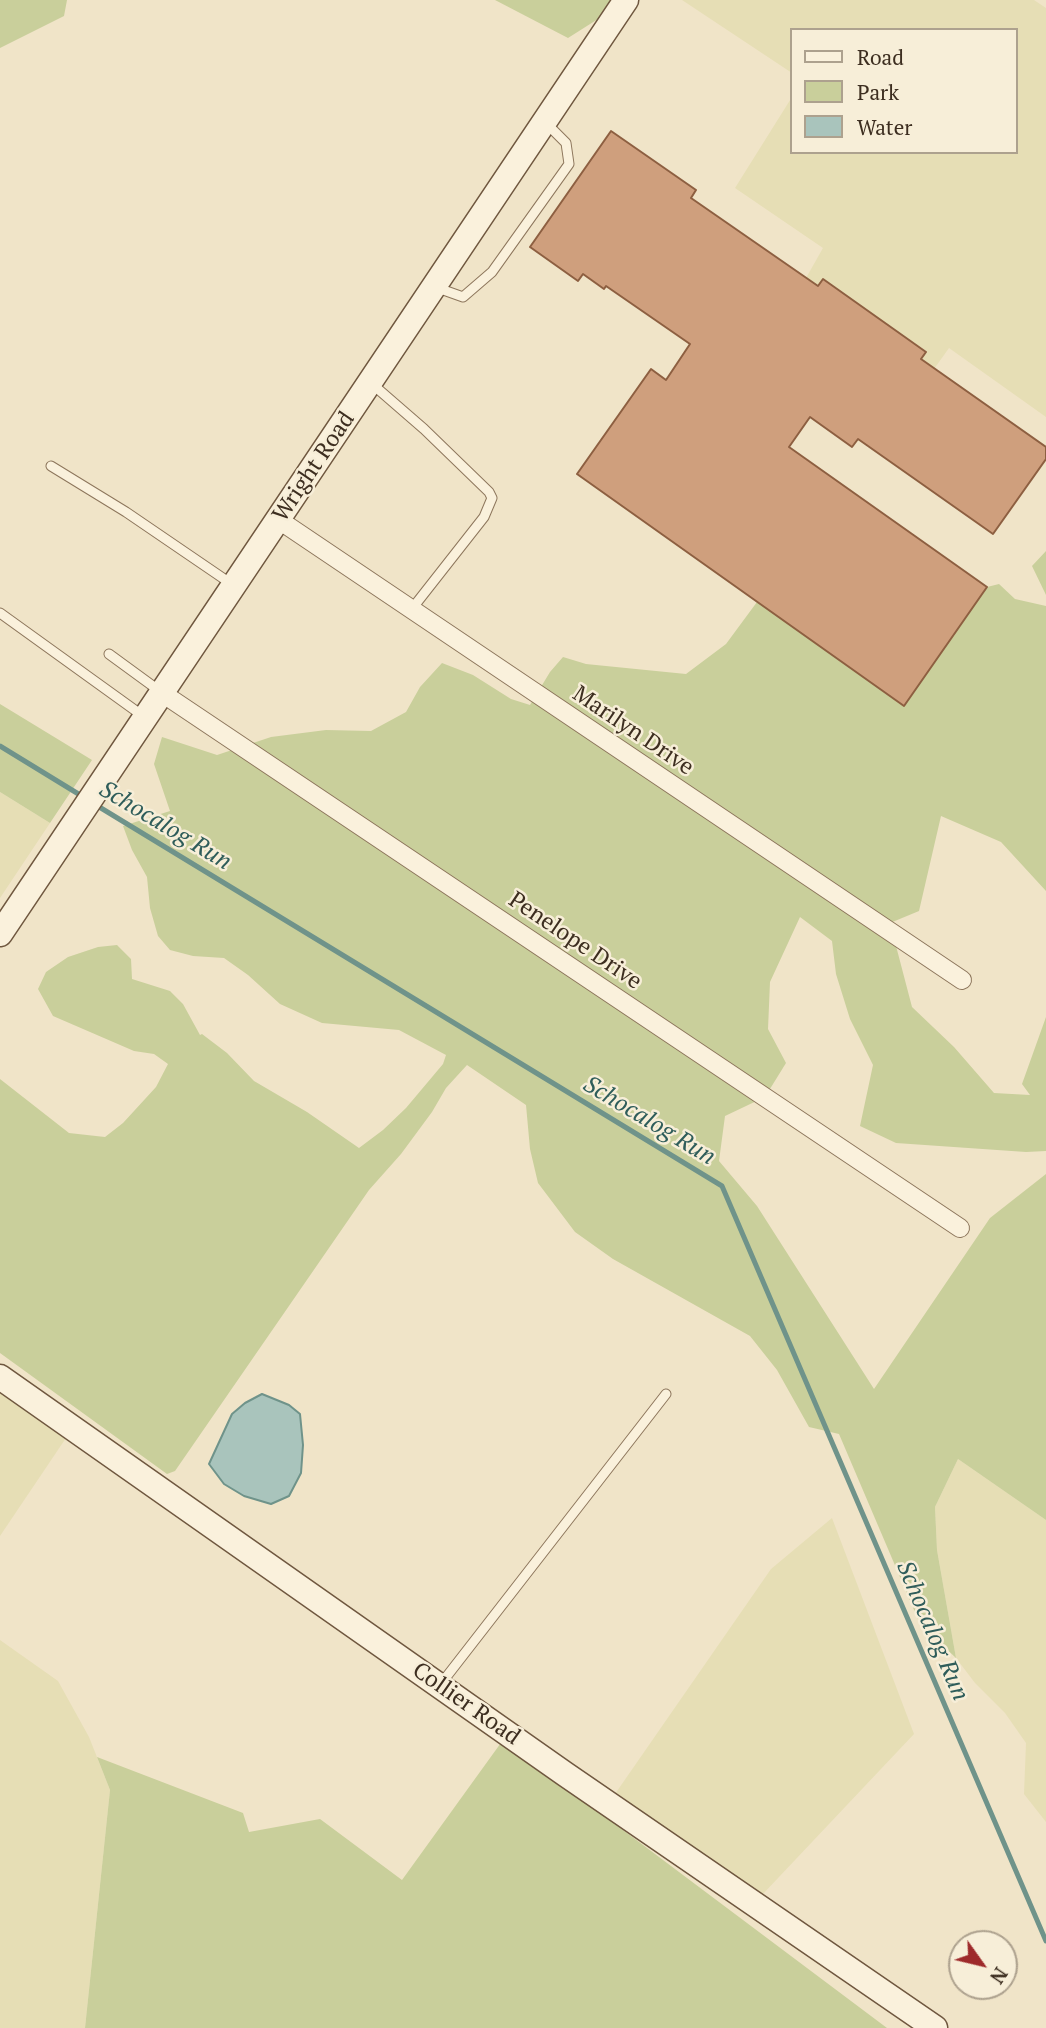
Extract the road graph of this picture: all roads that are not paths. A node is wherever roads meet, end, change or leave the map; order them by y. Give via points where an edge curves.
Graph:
1 (626, 0) edge
2 (544, 121) junction
3 (433, 287) junction
4 (370, 382) junction
5 (51, 466) dead end
6 (279, 520) junction
7 (234, 586) junction
8 (411, 610) junction
9 (0, 613) edge
10 (109, 654) dead end
11 (162, 693) junction
12 (146, 718) junction
13 (0, 934) edge
14 (962, 980) dead end
15 (960, 1228) dead end
16 (0, 1377) edge
17 (666, 1394) dead end
18 (440, 1685) junction
19 (935, 2028) edge

1 - 2 street, Wright Road
2 - 3 street, Wright Road
2 - 3 lane via 566,143 569,164 492,272 463,297
3 - 4 street, Wright Road
4 - 6 street, Wright Road
4 - 8 lane via 492,498 484,517
5 - 7 lane
6 - 7 street, Wright Road
6 - 8 street, Marilyn Drive
7 - 11 street, Wright Road
8 - 14 street, Marilyn Drive
9 - 12 lane
10 - 11 lane
11 - 12 street, Wright Road
11 - 15 street, Penelope Drive
12 - 13 street, Wright Road
16 - 18 street, Collier Road
17 - 18 lane
18 - 19 street, Collier Road

